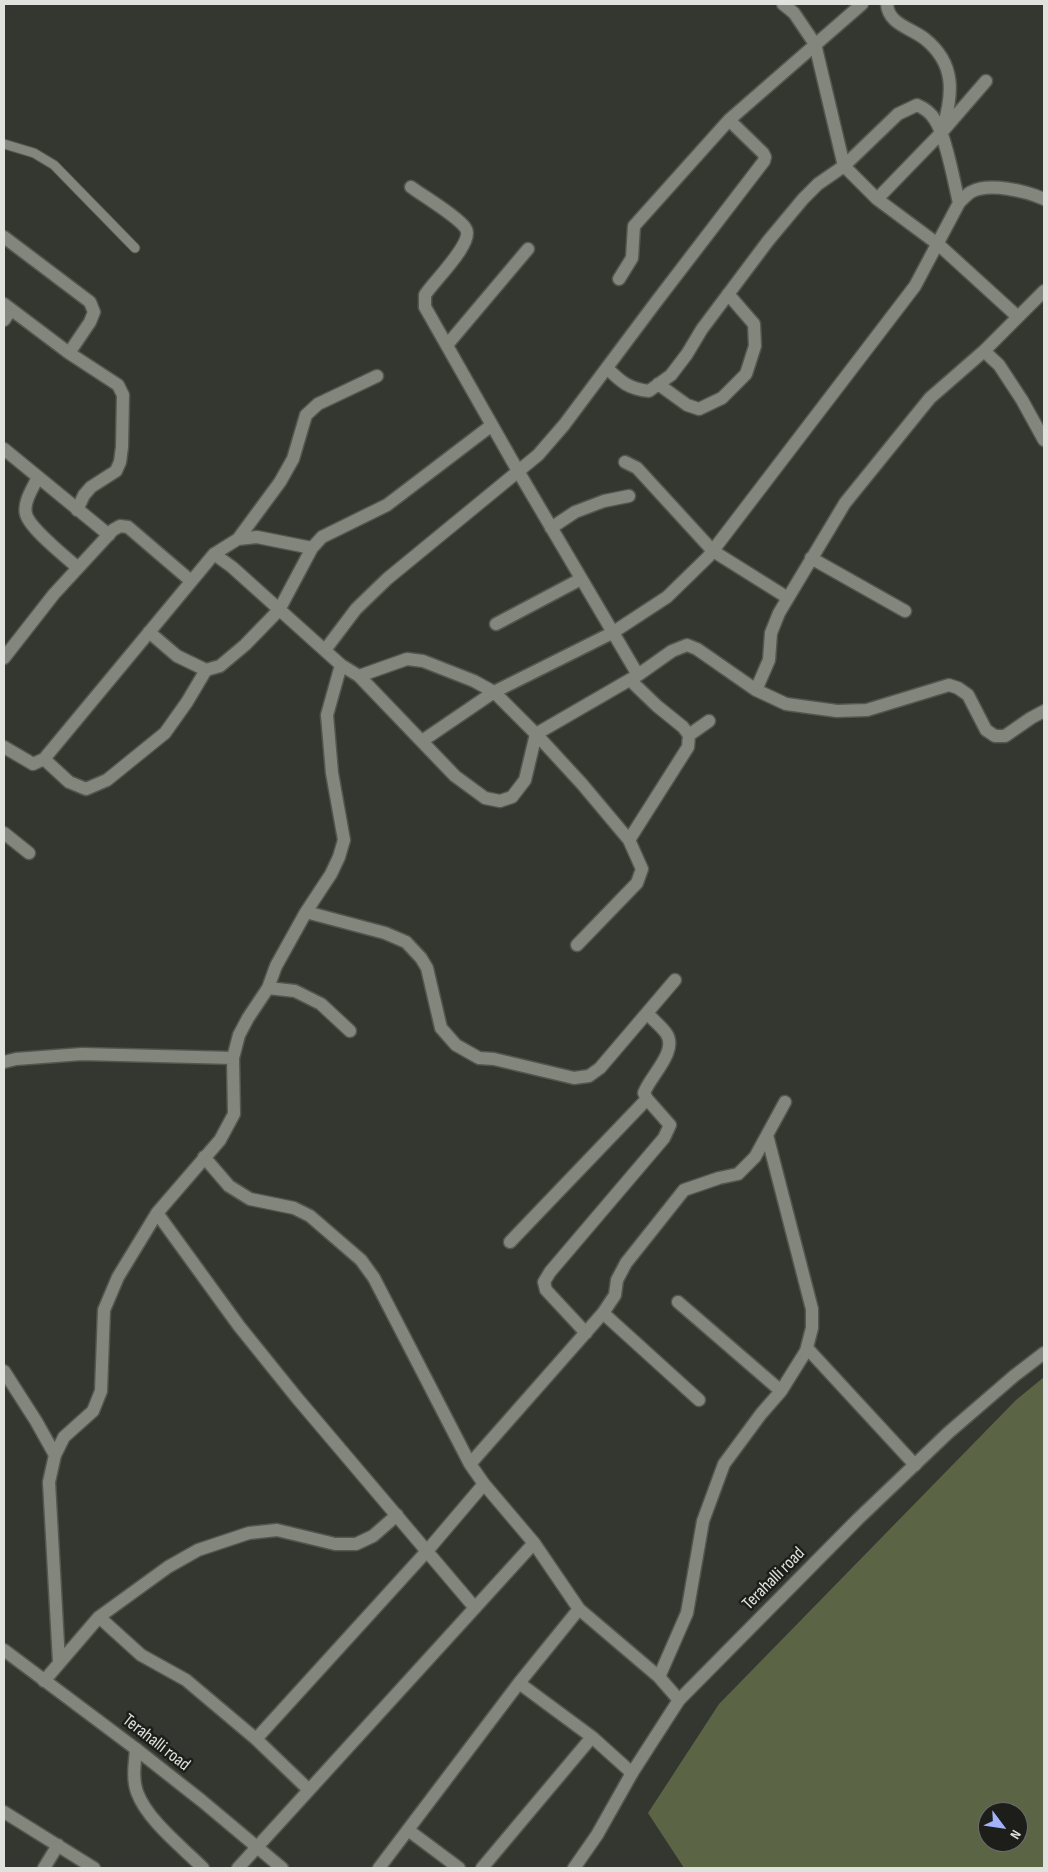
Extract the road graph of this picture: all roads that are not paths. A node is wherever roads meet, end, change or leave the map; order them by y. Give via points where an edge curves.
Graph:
1 (783, 4) edge
2 (862, 4) edge
3 (887, 4) edge
4 (816, 44) junction
5 (986, 81) dead end
6 (728, 120) junction
7 (941, 133) junction
8 (4, 144) edge
9 (844, 166) junction
10 (411, 187) dead end
11 (876, 199) junction
12 (1044, 199) edge
13 (960, 203) junction
14 (4, 237) edge
15 (939, 244) junction
16 (135, 248) dead end
17 (528, 249) dead end
18 (618, 279) dead end
19 (1044, 291) edge
20 (728, 294) junction
21 (6, 312) edge
22 (1018, 317) junction
23 (447, 345) junction
24 (984, 351) junction
25 (69, 353) junction
26 (607, 368) junction
27 (377, 376) dead end
28 (658, 384) junction
29 (492, 425) junction
30 (1044, 440) edge
31 (4, 449) edge
32 (625, 462) dead end
33 (518, 471) junction
34 (38, 477) junction
35 (629, 496) dead end
36 (77, 510) junction
37 (551, 528) junction
38 (109, 535) junction
39 (238, 539) junction
40 (312, 548) junction
41 (713, 551) junction
42 (214, 554) junction
43 (811, 558) junction
44 (78, 568) junction
45 (581, 579) junction
46 (191, 581) junction
47 (788, 598) junction
48 (279, 610) junction
49 (904, 611) dead end
50 (496, 624) dead end
51 (148, 632) junction
52 (612, 633) junction
53 (325, 650) junction
54 (4, 658) edge
55 (341, 665) junction
56 (206, 670) junction
57 (359, 676) junction
58 (634, 677) junction
59 (756, 690) junction
60 (494, 692) junction
61 (1044, 711) edge
62 (709, 721) dead end
63 (536, 734) junction
64 (689, 735) junction
65 (422, 741) junction
66 (4, 746) edge
67 (44, 759) junction
68 (4, 833) edge
69 (629, 840) junction
70 (29, 853) dead end
71 (306, 912) junction
72 (577, 945) dead end
73 (675, 980) dead end
74 (268, 988) junction
75 (647, 1013) junction
76 (350, 1031) dead end
77 (233, 1058) junction
78 (4, 1062) edge
79 (647, 1099) junction
80 (786, 1102) dead end
81 (767, 1135) junction
82 (204, 1157) junction
83 (157, 1213) junction
84 (510, 1242) dead end
85 (678, 1302) dead end
86 (603, 1313) junction
87 (586, 1333) junction
88 (807, 1348) junction
89 (1044, 1353) edge
90 (4, 1372) edge
91 (781, 1391) junction
92 (699, 1400) dead end
93 (55, 1455) junction
94 (470, 1464) junction
95 (915, 1464) junction
96 (484, 1484) junction
97 (397, 1515) junction
98 (534, 1543) junction
99 (427, 1551) junction
100 (475, 1608) junction
101 (580, 1609) junction
102 (100, 1617) junction
103 (4, 1650) edge
104 (60, 1662) junction
105 (660, 1677) junction
106 (44, 1681) junction
107 (519, 1683) junction
108 (679, 1700) junction
109 (592, 1737) junction
110 (256, 1739) junction
111 (136, 1749) junction
112 (632, 1773) junction
113 (308, 1789) junction
114 (4, 1812) edge
115 (408, 1830) junction
116 (58, 1845) junction
117 (256, 1847) junction
118 (44, 1868) edge
119 (94, 1868) edge
120 (203, 1868) edge
121 (238, 1868) edge
122 (282, 1868) edge
123 (379, 1868) edge
124 (459, 1868) edge
125 (482, 1868) edge
126 (574, 1868) edge

1 - 4 street via 794,13
2 - 4 street
3 - 7 street via 889,15 925,39 941,56 950,78 950,103
4 - 6 street
4 - 9 street
5 - 7 street
6 - 18 street via 634,226 632,258
6 - 26 street via 763,153 764,162
7 - 9 street via 934,118 923,108 911,107 898,114
7 - 11 street
7 - 13 street
8 - 16 lane via 34,153 54,165
9 - 11 street
9 - 20 street via 803,199
10 - 23 street via 467,230 463,249 425,295 425,307
11 - 15 street
12 - 13 street via 1014,189 995,188 976,190
13 - 15 street
14 - 25 street via 90,302 94,312 90,322
15 - 22 street
15 - 41 street via 915,286
17 - 23 street
19 - 22 street
20 - 28 street via 671,375
20 - 28 street via 754,324 755,346 746,374 722,398 699,409 687,406
21 - 25 street
22 - 24 street
23 - 29 street
24 - 30 street via 999,365
24 - 43 street via 930,398 845,503
25 - 36 street via 118,384 123,395 120,462 116,471 91,487
26 - 28 street via 621,382 636,390 649,391
26 - 33 street via 564,425 538,455
27 - 39 street via 318,404 306,415 290,464
29 - 33 street
29 - 40 street via 386,505 322,537
31 - 34 street
32 - 41 street via 637,468
33 - 37 street
33 - 53 street via 387,579 356,609
34 - 36 street
34 - 44 street via 26,500 26,514 33,527
35 - 37 street via 575,512
36 - 38 street
37 - 45 street
38 - 44 street
38 - 46 street via 120,526 128,527
39 - 40 street via 257,536
39 - 42 street
40 - 48 street
41 - 47 street
41 - 52 street via 667,596
42 - 46 street
42 - 48 street
43 - 47 street
43 - 49 street
44 - 54 street
45 - 50 street
45 - 52 street
46 - 51 street
47 - 59 street via 771,633 769,660
48 - 53 street
48 - 56 street via 220,666
51 - 56 street via 177,656
51 - 67 street
52 - 58 street
52 - 60 street
53 - 55 street
55 - 57 street
55 - 71 street via 327,715 332,773 344,840 331,874
56 - 67 street via 165,732 107,780 86,789 70,782
57 - 60 street via 407,659 423,660
57 - 65 street
58 - 59 street via 672,650 687,645
58 - 63 street
58 - 64 street via 657,706
59 - 61 street via 786,704 852,711 867,710 949,685 968,696 986,730 996,736 1005,736
60 - 63 street
60 - 65 street
62 - 64 street
63 - 65 street via 525,780 512,796 500,802 485,798 455,776
63 - 69 street
64 - 69 street via 688,747
66 - 67 street via 33,764
68 - 70 street
69 - 72 street via 642,869 637,883
71 - 74 street via 276,966
71 - 75 street via 385,933 406,942 427,968 441,1028 456,1045 479,1058 574,1078 589,1076 600,1068
73 - 75 street
74 - 76 street via 295,991 321,1004
74 - 77 street via 248,1018
75 - 79 street via 670,1042 668,1054 646,1086 644,1093
77 - 78 street via 82,1054
77 - 82 street via 234,1114 220,1140
79 - 84 street
79 - 87 street via 670,1125 664,1138 544,1282 546,1290
80 - 81 street
81 - 86 street via 755,1157 738,1174 684,1190 626,1263 617,1280 615,1295
81 - 88 street via 812,1309
82 - 83 street
82 - 94 street via 229,1186 250,1199 294,1208 316,1221 361,1260 374,1278
83 - 93 street via 118,1277 104,1310 101,1391 93,1411 64,1438
83 - 97 street via 238,1326
85 - 91 street
86 - 87 street
86 - 92 street
87 - 94 street
88 - 91 street
88 - 95 street
89 - 95 street, Terahalli road
90 - 93 street
91 - 105 street via 724,1464 704,1522 687,1613
93 - 104 street via 49,1482
94 - 96 street
95 - 108 street, Terahalli road
96 - 98 street
96 - 99 street
97 - 99 street
97 - 102 street via 373,1536 356,1544 335,1544 277,1530 249,1533 198,1550 168,1567
98 - 100 street
98 - 101 street
99 - 100 street
99 - 110 street
100 - 113 street
101 - 105 street
101 - 107 street
102 - 104 street
102 - 110 street via 141,1655 186,1680
103 - 106 street, Terahalli road
104 - 106 street
105 - 108 street
106 - 111 street, Terahalli road
107 - 109 street
107 - 115 street
108 - 112 street, Terahalli road
109 - 112 street
109 - 125 street
110 - 113 street
111 - 117 street, Terahalli road
111 - 120 street via 134,1773 137,1791 148,1812
112 - 126 street, Terahalli road
113 - 117 street
114 - 116 street
115 - 123 street
115 - 124 street
116 - 118 street
116 - 119 street
117 - 121 street
117 - 122 street, Terahalli road

